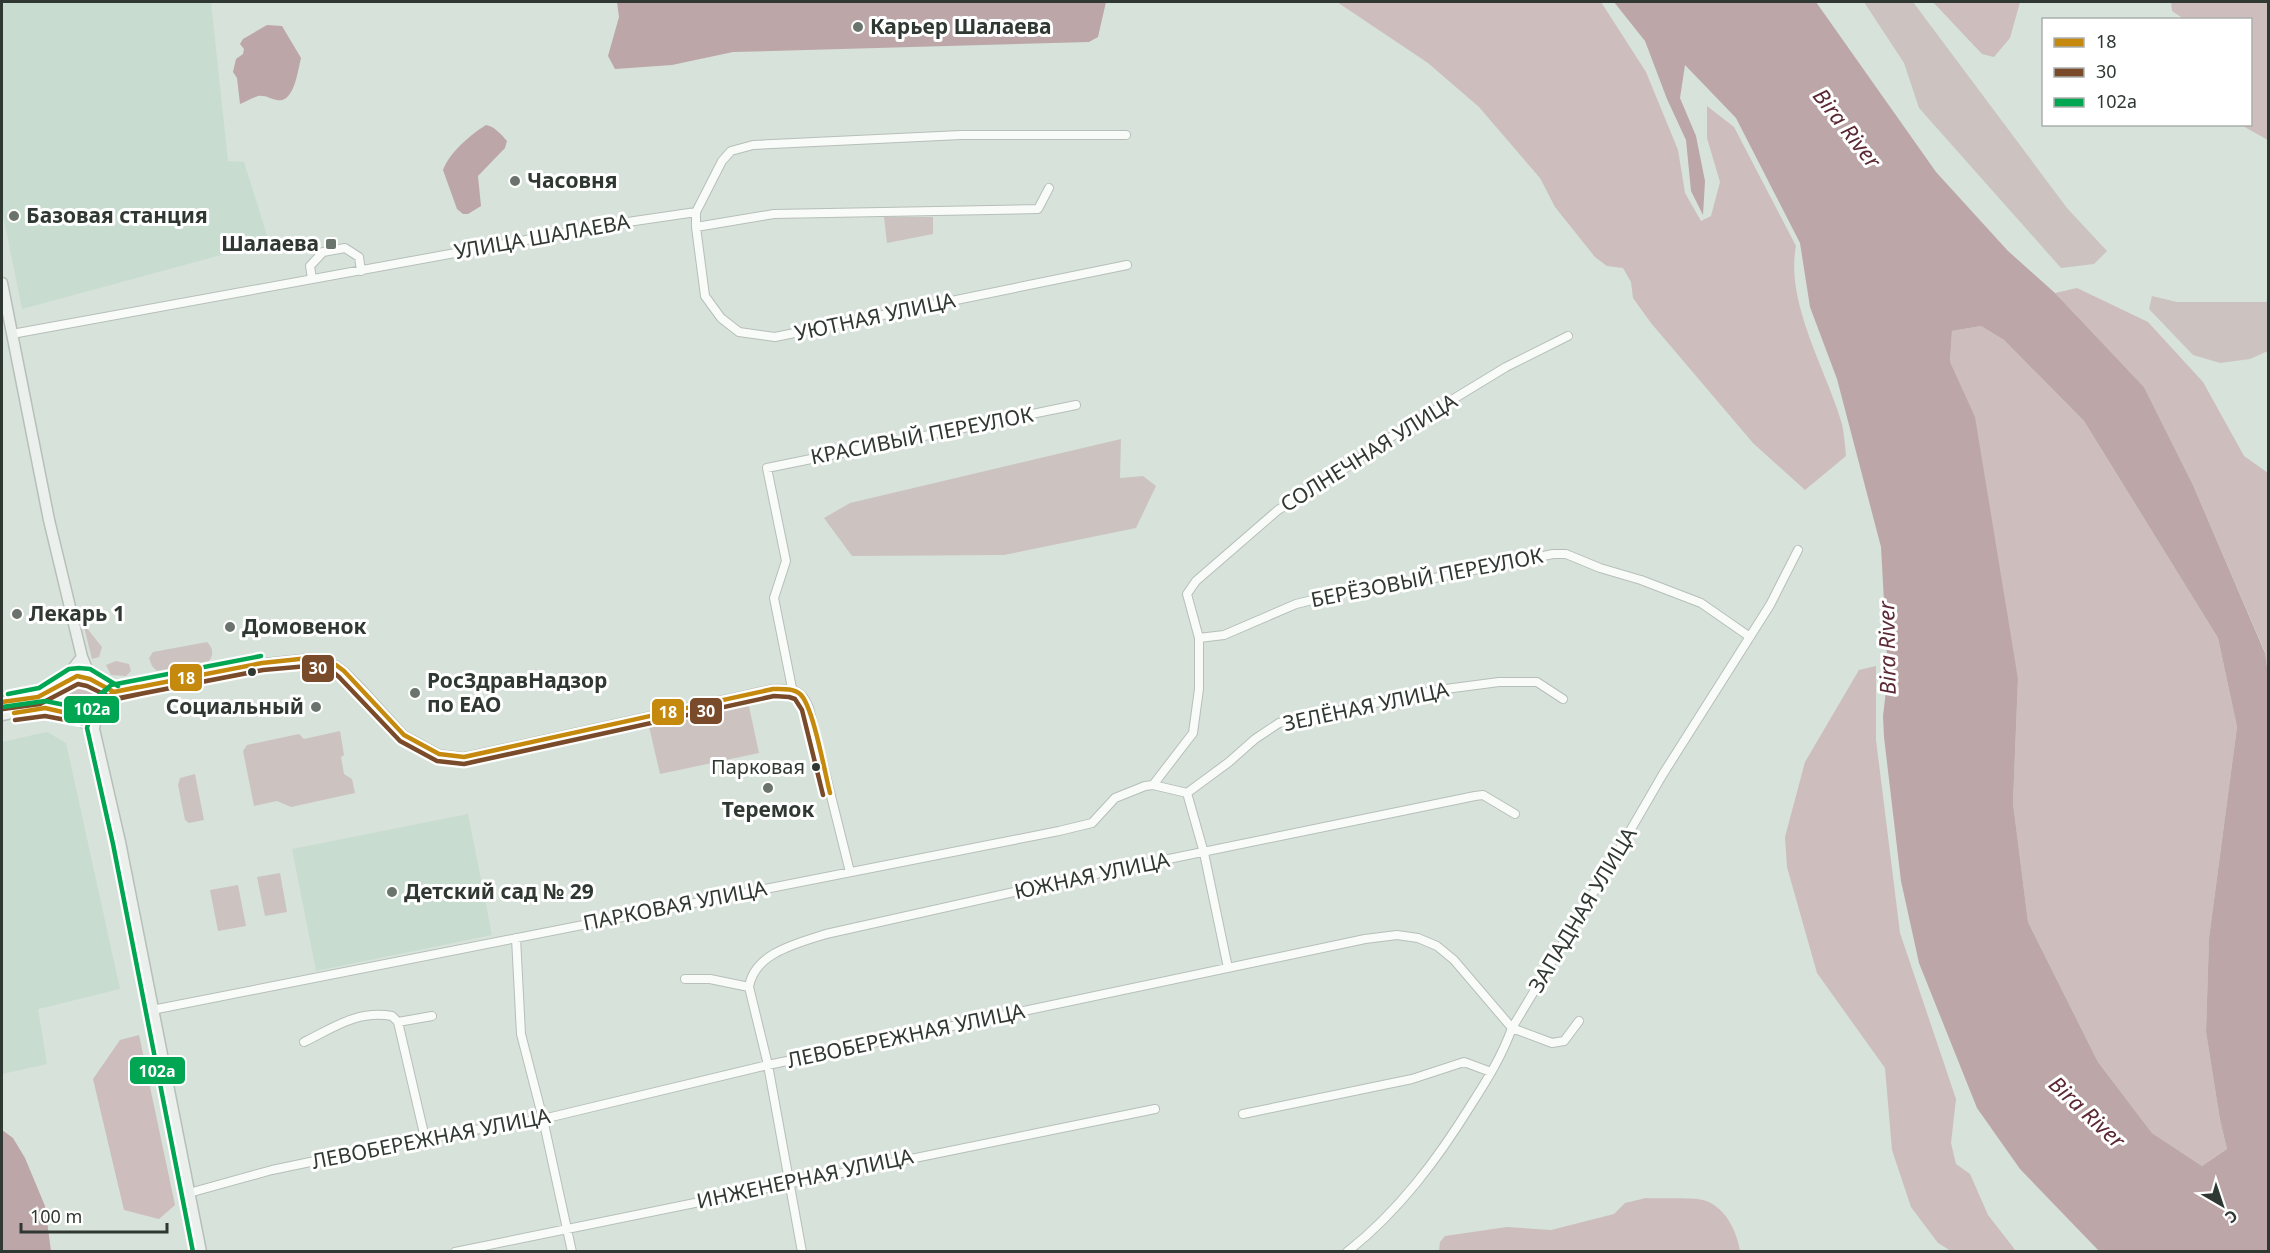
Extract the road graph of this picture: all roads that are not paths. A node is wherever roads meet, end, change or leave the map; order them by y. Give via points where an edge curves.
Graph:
1 (1126, 135) dead end
2 (1049, 188) dead end
3 (696, 212) junction
4 (696, 227) junction
5 (1127, 265) dead end
6 (361, 271) junction
7 (312, 279) junction
8 (2, 283) edge
9 (12, 334) junction
10 (1568, 336) dead end
11 (1076, 405) dead end
12 (1798, 550) dead end
13 (1199, 638) junction
14 (1750, 638) junction
15 (82, 657) junction
16 (62, 683) junction
17 (98, 683) junction
18 (792, 688) junction
19 (114, 692) junction
20 (1563, 699) dead end
21 (2, 702) edge
22 (100, 702) junction
23 (69, 713) junction
24 (2, 715) edge
25 (94, 729) junction
26 (1153, 785) junction
27 (1187, 793) junction
28 (1515, 814) dead end
29 (1204, 853) junction
30 (850, 872) junction
31 (516, 938) junction
32 (1228, 968) junction
33 (685, 979) dead end
34 (749, 987) junction
35 (152, 1010) junction
36 (432, 1016) dead end
37 (1579, 1021) dead end
38 (398, 1022) junction
39 (1512, 1028) junction
40 (304, 1042) dead end
41 (768, 1065) junction
42 (1491, 1072) junction
43 (1155, 1109) dead end
44 (1243, 1114) dead end
45 (543, 1119) junction
46 (425, 1138) junction
47 (790, 1183) junction
48 (189, 1193) junction
49 (567, 1228) junction
50 (201, 1251) edge
51 (455, 1251) edge
52 (572, 1251) edge
53 (802, 1251) edge
54 (1347, 1251) edge

1 - 3 street via 972,135 753,145 731,151 722,161
2 - 4 street via 1038,209 774,214
3 - 4 street
3 - 6 street, УЛИЦА ШАЛАЕВА
4 - 5 street, УЮТНАЯ УЛИЦА via 705,296 715,310 739,332 775,337
6 - 7 street, УЛИЦА ШАЛАЕВА
6 - 7 street via 359,257 345,248 323,252 310,266
7 - 9 street, УЛИЦА ШАЛАЕВА
8 - 9 main road
9 - 15 main road via 48,520
10 - 13 street, СОЛНЕЧНАЯ УЛИЦА via 1506,367 1278,510 1187,594
11 - 18 street, КРАСИВЫЙ ПЕРЕУЛОК via 767,468 786,561 774,598
12 - 14 street, ЗАПАДНАЯ УЛИЦА
13 - 14 street, БЕРЁЗОВЫЙ ПЕРЕУЛОК via 1224,635 1296,604 1357,589 1400,585 1553,554 1566,555 1701,603
13 - 26 street via 1199,689 1193,733
14 - 39 street, ЗАПАДНАЯ УЛИЦА via 1663,774
15 - 16 main road
15 - 17 main road
16 - 17 main road via 79,675
16 - 21 main road via 42,695
16 - 23 main road via 60,700
17 - 19 street
17 - 22 main road via 102,692
18 - 19 street via 464,757 439,754 404,735 344,671 309,658 262,663
18 - 30 street via 804,696 809,708
19 - 22 street
20 - 27 street, ЗЕЛЁНАЯ УЛИЦА via 1537,682 1499,682 1438,690 1279,723
22 - 23 main road via 88,714
22 - 25 main road
23 - 24 main road via 45,708
23 - 25 main road
25 - 35 main road
26 - 27 street
26 - 30 street, ПАРКОВАЯ УЛИЦА via 1116,798 1092,823
27 - 29 street
28 - 29 street, ЮЖНАЯ УЛИЦА via 1483,795 1475,796
29 - 32 street
29 - 34 street, ЮЖНАЯ УЛИЦА via 826,934 771,956 757,966
30 - 31 street, ПАРКОВАЯ УЛИЦА
31 - 35 street, ПАРКОВАЯ УЛИЦА
31 - 45 street via 520,1034
32 - 39 street, ЛЕВОБЕРЕЖНАЯ УЛИЦА via 1365,939 1397,935 1418,938 1437,946 1454,960
32 - 41 street, ЛЕВОБЕРЕЖНАЯ УЛИЦА
33 - 34 street via 710,979
34 - 41 street
35 - 48 main road
36 - 38 street
37 - 39 street, ЛЕВОБЕРЕЖНАЯ УЛИЦА via 1564,1041 1552,1043
38 - 40 street via 392,1016 372,1015 333,1025
38 - 46 street
39 - 42 street, ЗАПАДНАЯ УЛИЦА
41 - 45 street, ЛЕВОБЕРЕЖНАЯ УЛИЦА
41 - 47 street
42 - 44 street via 1464,1062 1412,1079
42 - 54 street, ЗАПАДНАЯ УЛИЦА via 1439,1156 1383,1220
43 - 47 street, ИНЖЕНЕРНАЯ УЛИЦА
45 - 46 street, ЛЕВОБЕРЕЖНАЯ УЛИЦА
45 - 49 street
46 - 48 street, ЛЕВОБЕРЕЖНАЯ УЛИЦА via 272,1170
47 - 49 street, ИНЖЕНЕРНАЯ УЛИЦА
47 - 53 street
48 - 50 main road
49 - 51 street, ИНЖЕНЕРНАЯ УЛИЦА
49 - 52 street

